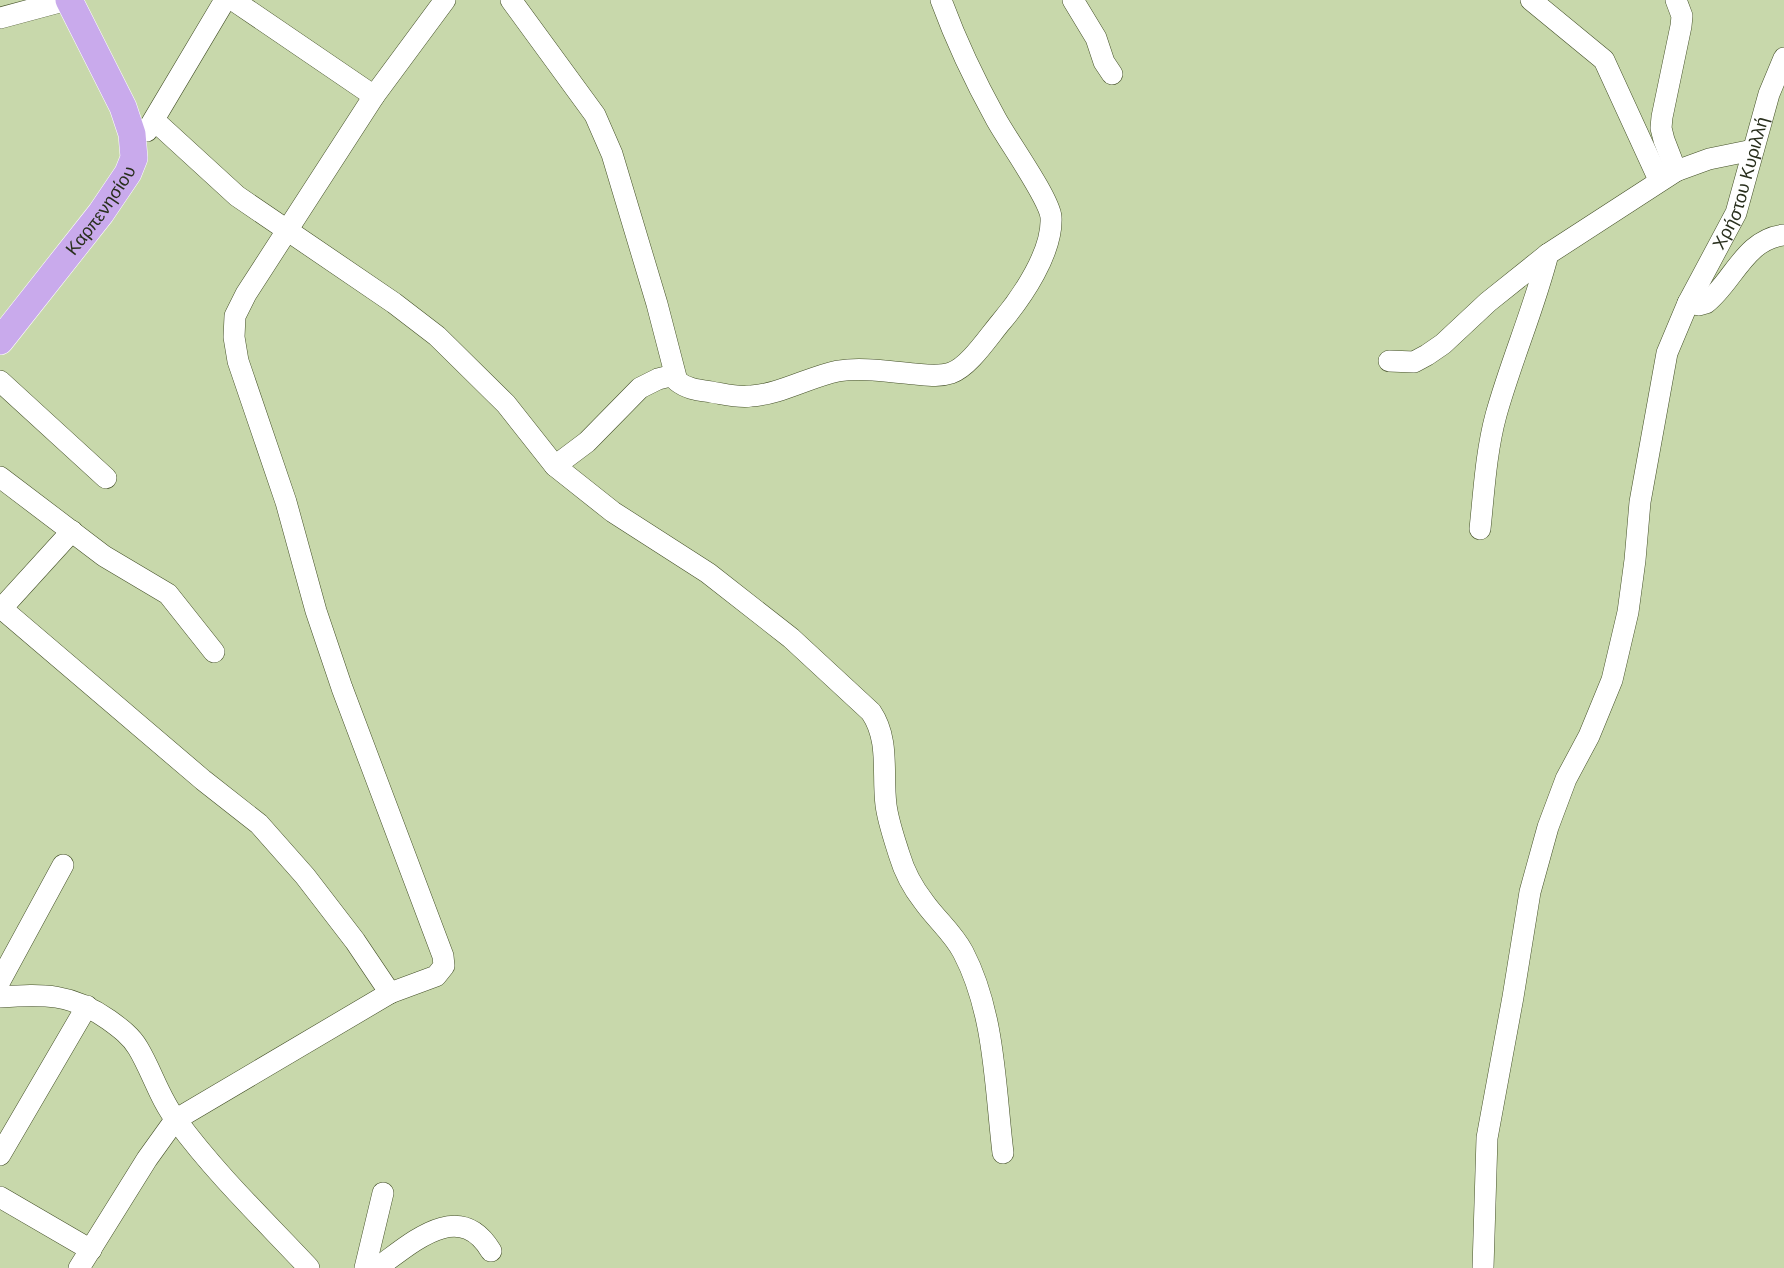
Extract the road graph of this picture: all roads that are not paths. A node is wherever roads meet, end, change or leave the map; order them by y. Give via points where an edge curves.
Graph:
1 (68, 0) edge
2 (225, 0) edge
3 (233, 0) edge
4 (445, 0) edge
5 (512, 0) edge
6 (941, 0) edge
7 (1073, 0) edge
8 (1530, 0) edge
9 (1676, 0) edge
10 (0, 18) edge
11 (1784, 58) edge
12 (1112, 74) dead end
13 (374, 96) junction
14 (155, 121) junction
15 (134, 146) junction
16 (1753, 150) junction
17 (1667, 175) junction
18 (288, 231) junction
19 (1784, 235) edge
20 (1548, 254) junction
21 (1688, 303) junction
22 (0, 340) edge
23 (1389, 361) dead end
24 (674, 375) junction
25 (0, 381) edge
26 (555, 466) junction
27 (0, 477) edge
28 (106, 478) dead end
29 (1480, 529) dead end
30 (72, 531) junction
31 (1, 608) edge
32 (214, 652) dead end
33 (63, 865) dead end
34 (0, 981) edge
35 (390, 993) junction
36 (0, 997) edge
37 (87, 1006) junction
38 (175, 1120) junction
39 (1002, 1153) dead end
40 (0, 1155) edge
41 (382, 1193) dead end
42 (0, 1197) edge
43 (91, 1250) junction
44 (490, 1251) dead end
45 (79, 1268) edge
46 (309, 1268) edge
47 (365, 1268) edge
48 (377, 1268) edge
49 (1483, 1268) edge

1 - 10 street
1 - 15 main road, Καρπενησίου via 123,107
2 - 14 street
3 - 13 street
4 - 13 street
5 - 24 street via 595,115 612,154
6 - 24 street via 980,90 1048,204 1047,244 1016,305 960,369 943,375 846,370 749,397 692,389
7 - 12 street
8 - 17 street via 1604,60
9 - 17 street via 1681,26 1661,128
11 - 16 street, Χρήστου Κυριλλή
13 - 18 street
14 - 15 street
14 - 18 street via 230,191
15 - 22 main road, Καρπενησίου via 132,165 119,187
16 - 17 street via 1709,159
16 - 21 street, Χρήστου Κυριλλή via 1737,213
17 - 20 street
18 - 26 street via 437,336 506,405
18 - 35 street via 246,294 235,316 234,337 238,361 286,502 316,611 443,956 444,966 436,976
19 - 21 street via 1772,236 1753,249 1706,303
20 - 23 street via 1427,355 1414,362
20 - 29 street via 1496,418
21 - 49 street, Χρήστου Κυριλλή via 1663,372 1640,502 1628,612 1612,680 1594,726 1566,779 1530,892 1486,1138
24 - 26 street via 640,388 587,442
25 - 28 street
26 - 39 street via 614,512 708,573 791,638 878,722 884,745 886,806 899,855 924,902 963,951 982,1002
27 - 30 street
30 - 31 street
30 - 32 street via 104,556 168,594
31 - 35 street via 259,824 355,941
33 - 34 street
35 - 38 street
36 - 37 street via 49,995
37 - 38 street via 134,1042
37 - 40 street
38 - 43 street
38 - 46 street
41 - 47 street
42 - 43 street
43 - 45 street
44 - 48 street via 474,1231 436,1229

